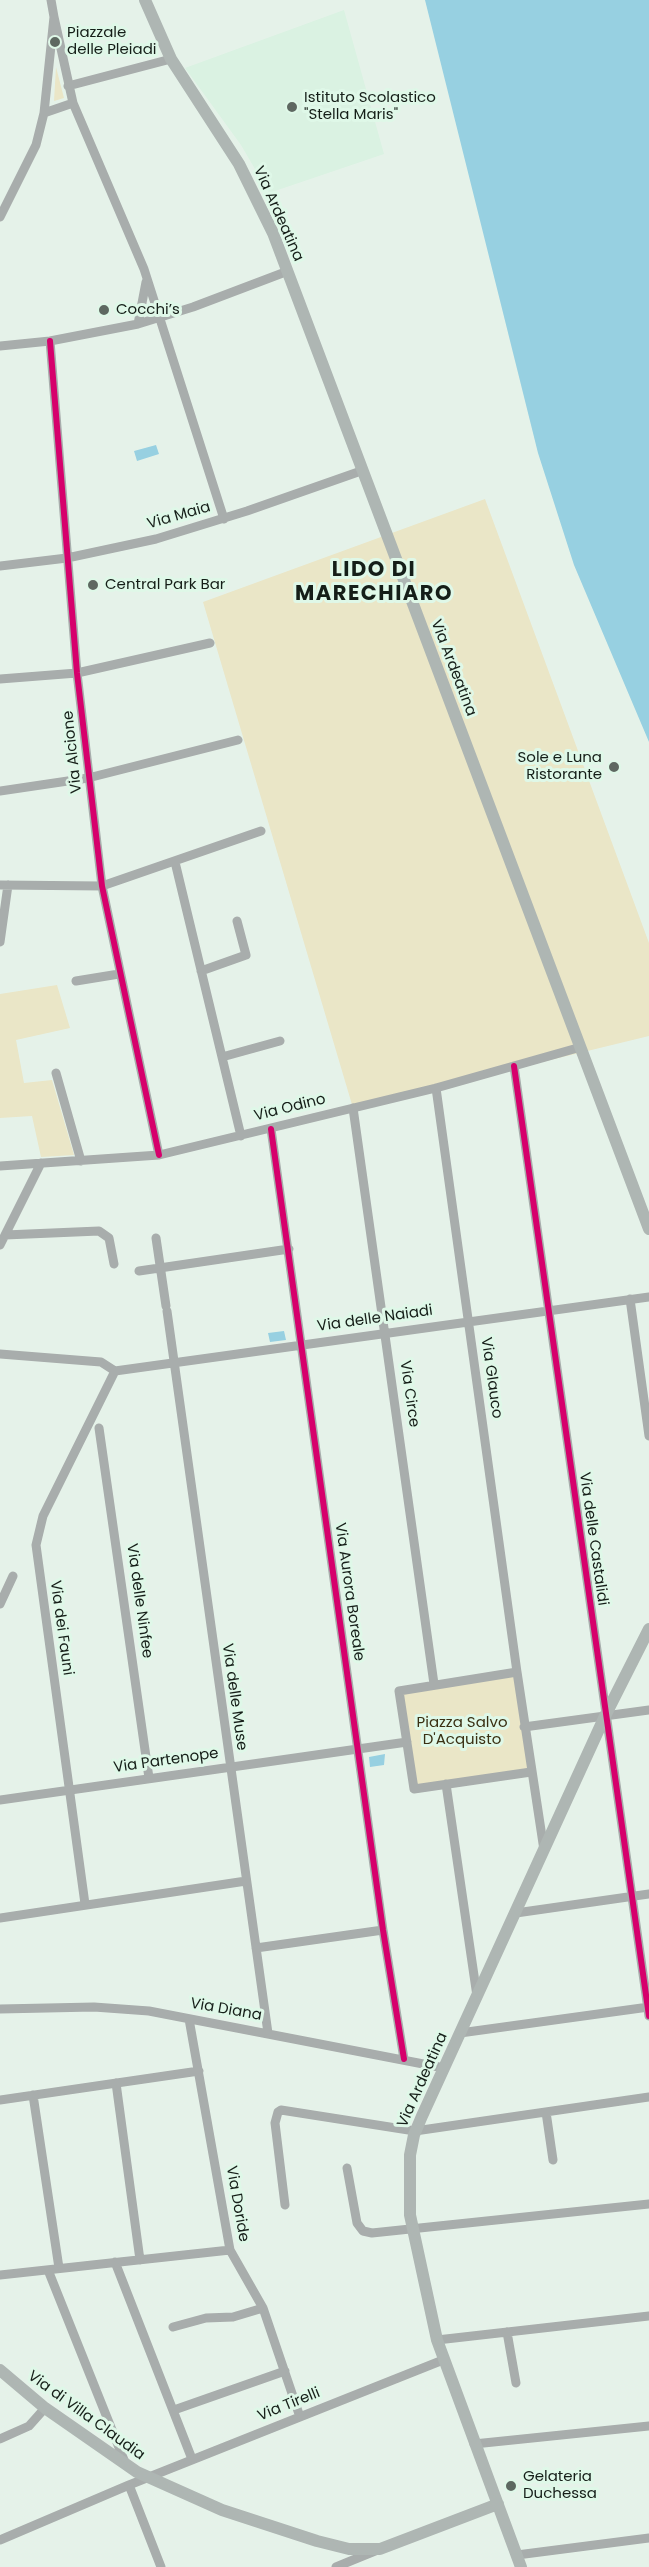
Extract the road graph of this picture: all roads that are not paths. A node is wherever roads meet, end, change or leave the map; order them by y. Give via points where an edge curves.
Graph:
1 (51, 0) edge
2 (145, 0) edge
3 (54, 17) junction
4 (171, 59) junction
5 (68, 86) junction
6 (73, 103) junction
7 (44, 113) junction
8 (0, 217) edge
9 (288, 271) junction
10 (147, 277) junction
11 (159, 318) junction
12 (138, 324) junction
13 (50, 341) junction
14 (0, 346) edge
15 (361, 471) junction
16 (224, 519) junction
17 (67, 558) junction
18 (0, 566) edge
19 (210, 643) dead end
20 (77, 673) junction
21 (0, 679) edge
22 (238, 741) dead end
23 (88, 778) junction
24 (0, 791) edge
25 (261, 831) dead end
26 (174, 862) junction
27 (4, 885) edge
28 (102, 886) junction
29 (237, 921) dead end
30 (0, 942) edge
31 (201, 971) junction
32 (119, 974) junction
33 (76, 981) dead end
34 (280, 1041) dead end
35 (581, 1047) junction
36 (222, 1057) junction
37 (514, 1066) junction
38 (56, 1073) dead end
39 (436, 1088) junction
40 (353, 1108) junction
41 (271, 1129) junction
42 (241, 1136) junction
43 (159, 1155) junction
44 (81, 1161) junction
45 (41, 1163) junction
46 (0, 1166) edge
47 (649, 1229) edge
48 (5, 1235) junction
49 (156, 1238) dead end
50 (0, 1245) edge
51 (289, 1249) junction
52 (114, 1264) dead end
53 (160, 1268) junction
54 (139, 1271) dead end
55 (649, 1297) edge
56 (630, 1299) junction
57 (550, 1311) junction
58 (468, 1321) junction
59 (386, 1333) junction
60 (303, 1344) junction
61 (0, 1354) edge
62 (174, 1364) junction
63 (115, 1371) junction
64 (99, 1428) dead end
65 (649, 1436) edge
66 (13, 1576) dead end
67 (0, 1604) edge
68 (649, 1629) edge
69 (517, 1672) junction
70 (434, 1684) junction
71 (649, 1710) edge
72 (605, 1716) junction
73 (524, 1727) junction
74 (407, 1742) junction
75 (359, 1749) junction
76 (229, 1767) junction
77 (531, 1772) junction
78 (149, 1778) junction
79 (446, 1784) junction
80 (67, 1790) junction
81 (0, 1800) edge
82 (544, 1852) junction
83 (246, 1881) junction
84 (649, 1894) edge
85 (632, 1897) junction
86 (85, 1905) junction
87 (516, 1913) junction
88 (0, 1918) edge
89 (383, 1930) junction
90 (256, 1948) junction
91 (477, 1997) junction
92 (0, 2009) edge
93 (649, 2010) edge
94 (189, 2019) junction
95 (268, 2033) junction
96 (460, 2033) junction
97 (404, 2059) junction
98 (444, 2068) junction
99 (199, 2071) junction
100 (116, 2083) junction
101 (33, 2095) junction
102 (649, 2097) edge
103 (0, 2100) edge
104 (546, 2112) junction
105 (415, 2131) junction
106 (553, 2160) dead end
107 (347, 2168) dead end
108 (649, 2204) edge
109 (285, 2205) dead end
110 (412, 2229) junction
111 (230, 2250) junction
112 (140, 2260) junction
113 (115, 2262) junction
114 (59, 2268) junction
115 (48, 2270) junction
116 (0, 2275) edge
117 (263, 2308) junction
118 (649, 2316) edge
119 (173, 2327) dead end
120 (507, 2332) junction
121 (437, 2340) junction
122 (443, 2360) junction
123 (0, 2370) edge
124 (285, 2371) junction
125 (516, 2383) dead end
126 (45, 2408) junction
127 (174, 2410) junction
128 (300, 2417) junction
129 (649, 2426) edge
130 (0, 2439) edge
131 (474, 2444) junction
132 (192, 2459) junction
133 (127, 2467) junction
134 (147, 2477) junction
135 (129, 2484) junction
136 (498, 2504) junction
137 (649, 2538) edge
138 (0, 2540) edge
139 (380, 2549) junction
140 (519, 2561) edge
141 (161, 2567) edge
142 (336, 2567) edge

1 - 3 street
2 - 4 main road, Via Ardeatina
3 - 5 street
3 - 7 street
4 - 5 street
4 - 9 main road, Via Ardeatina via 246,178
5 - 6 street
6 - 7 street
6 - 10 street
7 - 8 street via 36,146
9 - 11 street
9 - 15 main road, Via Ardeatina
10 - 11 street
10 - 12 street
11 - 12 street
11 - 16 street
12 - 13 street
13 - 14 street
13 - 17 street, Via Alcione
15 - 16 street, Via Maia
15 - 35 main road, Via Ardeatina
16 - 17 street, Via Maia via 140,543
17 - 18 street, Via Maia
17 - 20 street, Via Alcione
19 - 20 street
20 - 21 street
20 - 23 street, Via Alcione
22 - 23 street
23 - 24 street
23 - 28 street, Via Alcione
25 - 26 street
26 - 28 street
26 - 31 street
27 - 28 street
27 - 30 street
28 - 32 street, Via Alcione
29 - 31 street via 246,955
31 - 36 street
32 - 33 street
32 - 43 street, Via Alcione
34 - 36 street
35 - 37 street, Via Odino
35 - 47 main road, Via Ardeatina
36 - 42 street
37 - 39 street, Via Odino
37 - 57 street, Via delle Castalidi
38 - 44 street
39 - 40 street, Via Odino
39 - 58 street, Via Glauco
40 - 41 street, Via Odino
40 - 59 street, Via Circe
41 - 42 street, Via Odino
41 - 51 street, Via Aurora Boreale
42 - 43 street, Via Odino
43 - 44 street, Via Odino
44 - 45 street, Via Odino
45 - 46 street, Via Odino
45 - 48 street
48 - 50 street
48 - 52 street via 99,1231 109,1238
49 - 53 street, Via delle Muse
51 - 53 street
51 - 60 street, Via Aurora Boreale
53 - 54 street
53 - 62 street, Via delle Muse
55 - 56 street, Via delle Naiadi
56 - 57 street, Via delle Naiadi
56 - 65 street
57 - 58 street, Via delle Naiadi
57 - 72 street, Via delle Castalidi
58 - 59 street, Via delle Naiadi
58 - 69 street, Via Glauco
59 - 60 street, Via delle Naiadi
59 - 70 street, Via Circe
60 - 62 street, Via delle Naiadi
60 - 75 street, Via Aurora Boreale
61 - 63 street, Via delle Naiadi via 101,1362
62 - 63 street, Via delle Naiadi
62 - 76 street, Via delle Muse
63 - 80 street, Via dei Fauni via 43,1516 36,1539
64 - 78 street, Via delle Ninfee
66 - 67 street
68 - 72 main road, Via Ardeatina
69 - 70 street
69 - 73 street
70 - 74 street via 399,1690
71 - 72 street
72 - 73 street
72 - 82 main road, Via Ardeatina
72 - 85 street, Via delle Castalidi
73 - 77 street
74 - 75 street, Via Partenope
74 - 79 street via 414,1789
75 - 76 street, Via Partenope
75 - 89 street, Via Aurora Boreale
76 - 78 street, Via Partenope
76 - 83 street, Via delle Muse
77 - 79 street
77 - 82 street
78 - 80 street, Via Partenope
79 - 91 street
80 - 81 street, Via Partenope
80 - 86 street, Via dei Fauni
82 - 87 main road, Via Ardeatina
83 - 86 street
83 - 90 street, Via delle Muse
84 - 85 street
85 - 87 street
85 - 93 street, Via delle Castalidi
86 - 88 street
87 - 91 main road, Via Ardeatina
89 - 90 street
89 - 97 street, Via Aurora Boreale
90 - 95 street, Via delle Muse
91 - 96 main road, Via Ardeatina
92 - 94 street, Via Diana via 108,2007
93 - 96 street
94 - 95 street, Via Diana
94 - 99 street, Via Doride
95 - 97 street, Via Diana
96 - 98 main road, Via Ardeatina
97 - 98 street, Via Diana
98 - 105 main road, Via Ardeatina
99 - 100 street
99 - 111 street, Via Doride
100 - 101 street
100 - 112 street
101 - 103 street
101 - 114 street
102 - 104 street
104 - 105 street
104 - 106 street
105 - 109 street via 279,2111 275,2123
105 - 110 main road, Via Ardeatina via 408,2180
107 - 110 street via 360,2228 372,2233
108 - 110 street
110 - 121 main road, Via Ardeatina
111 - 112 street
111 - 117 street, Via Doride
112 - 113 street
113 - 114 street
113 - 127 street
114 - 115 street
115 - 116 street
115 - 133 street
117 - 119 street
117 - 124 street, Via Doride
118 - 120 street
120 - 121 street
120 - 125 street
121 - 122 main road, Via Ardeatina
122 - 128 street, Via Tirelli
122 - 131 main road, Via Ardeatina
123 - 126 main road, Via di Villa Claudia
124 - 127 street
124 - 128 street, Via Doride
126 - 130 street via 29,2426
126 - 133 main road, Via di Villa Claudia
127 - 132 street
128 - 132 street, Via Tirelli
129 - 131 street
131 - 136 main road, Via Ardeatina
132 - 134 street, Via Tirelli
133 - 134 main road, Via di Villa Claudia
134 - 135 street, Via Tirelli
134 - 139 main road, Via di Villa Claudia via 266,2526 343,2548
135 - 138 street, Via Tirelli
135 - 141 street
136 - 139 main road, Via di Villa Claudia
136 - 140 main road, Via Ardeatina
137 - 140 street
139 - 142 street

